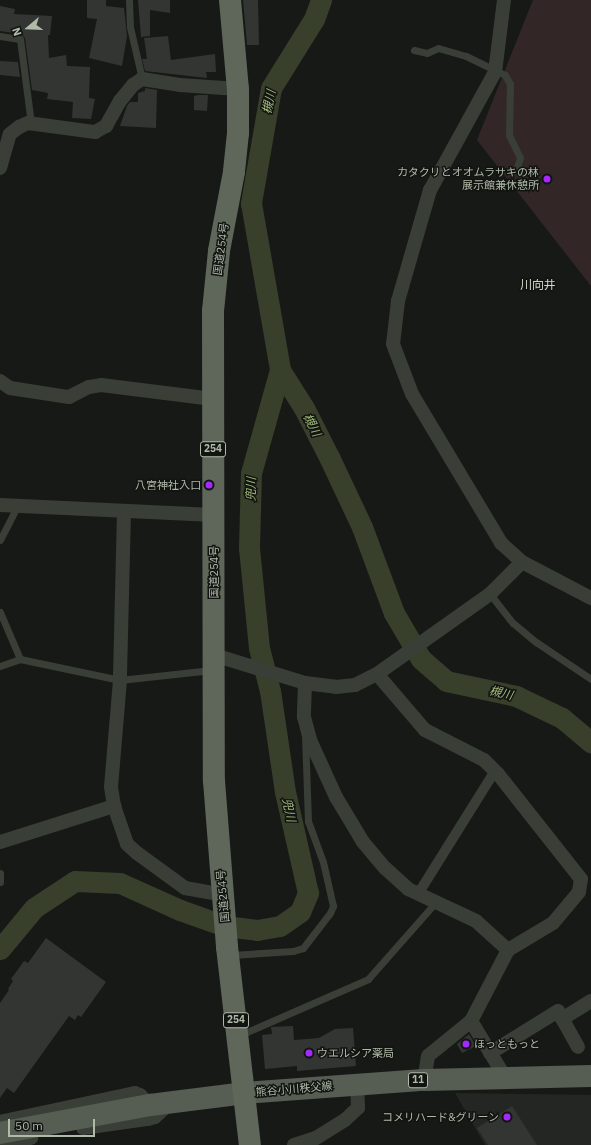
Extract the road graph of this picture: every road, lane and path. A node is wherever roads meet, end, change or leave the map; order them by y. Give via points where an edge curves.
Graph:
1 (129, 0) edge
2 (230, 0) edge
3 (504, 0) edge
4 (0, 36) edge
5 (414, 50) dead end
6 (495, 72) junction
7 (142, 79) junction
8 (238, 89) junction
9 (31, 124) junction
10 (517, 167) dead end
11 (0, 168) edge
12 (0, 382) edge
13 (213, 399) junction
14 (0, 505) edge
15 (17, 506) junction
16 (124, 512) junction
17 (214, 515) junction
18 (0, 540) edge
19 (522, 562) junction
20 (490, 594) junction
21 (591, 598) edge
22 (0, 612) edge
23 (20, 660) junction
24 (215, 662) junction
25 (0, 666) edge
26 (379, 672) junction
27 (591, 679) edge
28 (120, 680) junction
29 (301, 682) junction
30 (304, 717) junction
31 (495, 771) junction
32 (114, 806) junction
33 (0, 842) edge
34 (0, 873) edge
35 (0, 882) edge
36 (418, 894) junction
37 (223, 897) junction
38 (435, 903) junction
39 (508, 950) junction
40 (228, 951) junction
41 (591, 1001) edge
42 (562, 1019) junction
43 (471, 1021) junction
44 (238, 1036) junction
45 (578, 1046) dead end
46 (490, 1053) junction
47 (591, 1076) edge
48 (505, 1077) junction
49 (424, 1080) junction
50 (357, 1084) junction
51 (245, 1093) junction
52 (171, 1102) junction
53 (150, 1105) junction
54 (0, 1122) edge
55 (0, 1133) edge
56 (0, 1144) edge
57 (250, 1145) edge
58 (294, 1145) edge

1 - 7 lane via 130,27
2 - 8 highway, 国道254号 / 254
3 - 6 street
4 - 9 lane via 20,39
5 - 6 lane via 427,52 438,48 466,56
6 - 10 lane via 505,74 510,84 510,135 520,158
6 - 19 street via 430,190 398,301 393,344 412,394 501,543
7 - 8 street via 180,85
7 - 9 street via 133,85 120,101 106,126 95,132
8 - 13 highway, 国道254号 / 254 via 235,164 219,250 213,311
9 - 11 street via 19,127 10,134
12 - 13 street via 10,388 69,397 88,387 101,385
13 - 17 highway, 国道254号 / 254
14 - 15 street
15 - 16 street
15 - 18 lane
16 - 17 street
16 - 28 street
17 - 24 highway, 国道254号 / 254
19 - 20 street
19 - 21 street
20 - 26 street
20 - 27 lane via 519,628
22 - 23 lane
23 - 25 lane
23 - 28 lane
24 - 28 lane
24 - 29 street via 252,666
24 - 37 highway, 国道254号 / 254 via 214,781
26 - 29 street via 355,685 345,687
26 - 31 street via 425,730 477,756
28 - 32 street via 111,787
29 - 30 street
30 - 36 street via 310,740 348,820 385,868
30 - 40 lane via 308,821 323,862 333,906 303,948 292,951
31 - 36 street
31 - 39 street via 581,879 579,892 553,923
32 - 33 street
32 - 37 street via 127,844 137,853 185,888
34 - 35 lane
36 - 38 street
37 - 40 highway, 国道254号 / 254
38 - 39 street via 476,922
38 - 44 lane via 368,979
39 - 43 street
40 - 44 highway, 国道254号 / 254
41 - 42 street
42 - 45 street
42 - 46 street via 558,1011
43 - 46 street
43 - 49 street via 428,1056
44 - 51 highway, 国道254号 / 254
46 - 48 street
47 - 48 main road, 熊谷小川秩父線 / 11
48 - 49 main road, 熊谷小川秩父線 / 11
49 - 50 main road, 熊谷小川秩父線 / 11
50 - 51 main road, 熊谷小川秩父線 / 11
50 - 58 street via 358,1108 345,1120 316,1138
51 - 52 main road, 熊谷小川秩父線 / 11
51 - 57 highway, 国道254号 / 254
52 - 53 main road, 熊谷小川秩父線 / 11
52 - 56 street via 155,1117 148,1119
53 - 54 street via 135,1093
53 - 55 main road, 熊谷小川秩父線 / 11

